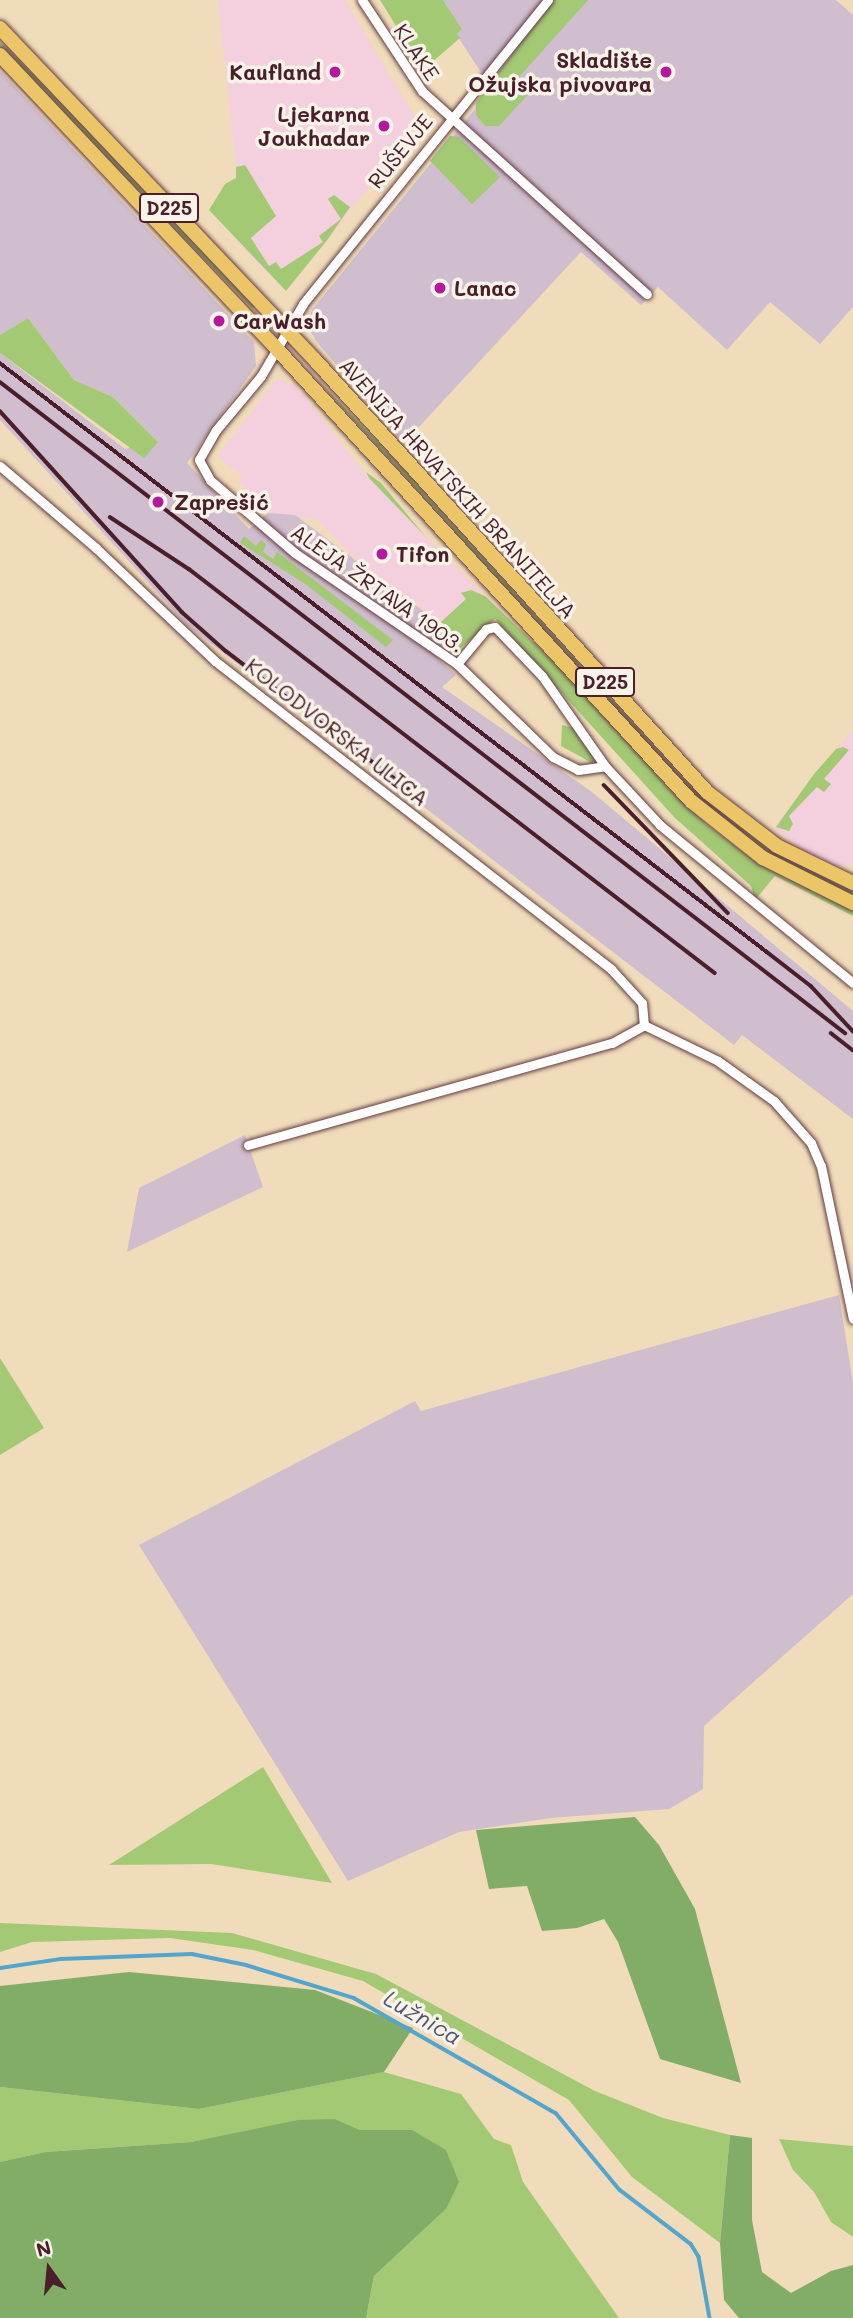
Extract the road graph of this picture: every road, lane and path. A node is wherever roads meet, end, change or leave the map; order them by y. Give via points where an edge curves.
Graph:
1 (362, 0) edge
2 (548, 0) edge
3 (0, 28) edge
4 (0, 55) edge
5 (451, 117) junction
6 (647, 294) dead end
7 (286, 330) junction
8 (276, 348) junction
9 (0, 466) edge
10 (457, 664) junction
11 (606, 766) junction
12 (853, 883) edge
13 (853, 903) edge
14 (853, 983) edge
15 (645, 1025) junction
16 (248, 1145) dead end
17 (853, 1319) edge

1 - 5 street, KLAKE via 417,86
2 - 5 street, RUŠEVJE
3 - 7 main road, AVENIJA HRVATSKIH BRANITELJA / D225
4 - 8 main road, AVENIJA HRVATSKIH BRANITELJA / D225
5 - 6 street, KLAKE
5 - 7 street, RUŠEVJE
7 - 8 street, ALEJA ŽRTAVA 1903.
7 - 12 main road, AVENIJA HRVATSKIH BRANITELJA / D225 via 707,792 778,846
8 - 10 street, ALEJA ŽRTAVA 1903. via 261,376 204,445 201,468 295,554
8 - 13 main road, AVENIJA HRVATSKIH BRANITELJA / D225 via 691,801 763,858
9 - 15 street, KOLODVORSKA ULICA via 96,548 215,661 611,969 642,1003
10 - 11 street, ALEJA ŽRTAVA 1903. via 534,742 578,770
10 - 11 street via 486,629 495,627 542,676
11 - 14 street via 660,825 711,871
15 - 16 street via 612,1043
15 - 17 street via 718,1061 774,1101 811,1143 821,1166

